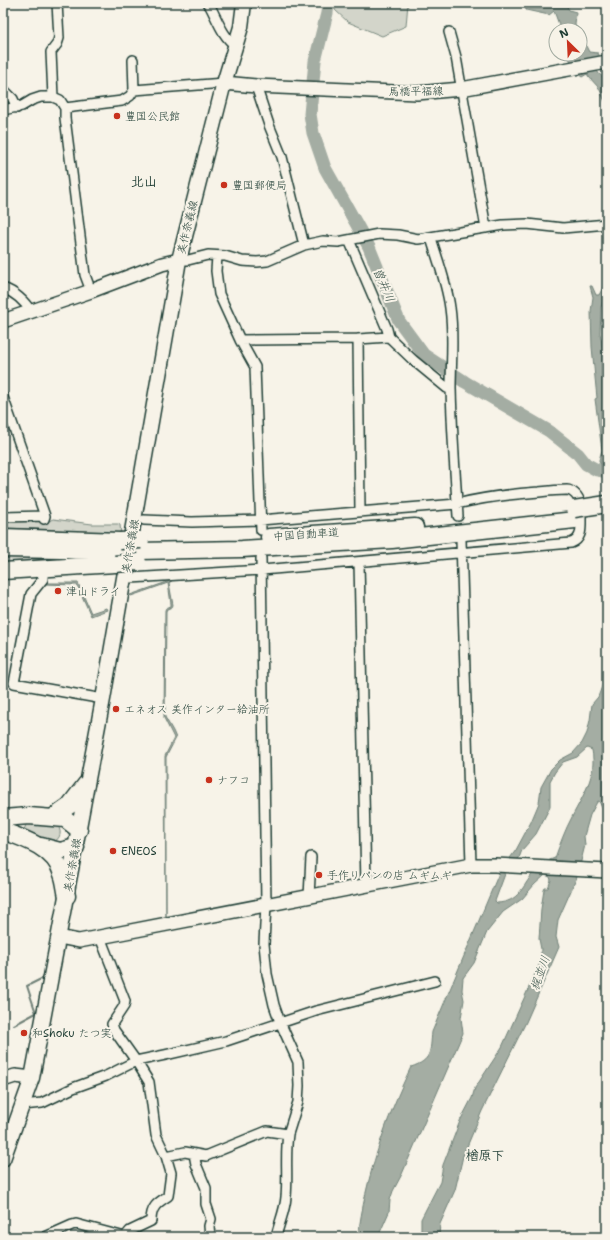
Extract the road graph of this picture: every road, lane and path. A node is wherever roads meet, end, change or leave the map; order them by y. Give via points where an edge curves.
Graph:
1 (57, 3) edge
2 (207, 3) edge
3 (244, 3) edge
4 (450, 32) dead end
5 (235, 45) junction
6 (133, 60) dead end
7 (607, 62) edge
8 (224, 83) junction
9 (256, 86) junction
10 (461, 89) junction
11 (3, 90) edge
12 (134, 90) junction
13 (53, 97) junction
14 (17, 108) junction
15 (65, 108) junction
16 (3, 110) edge
17 (607, 224) edge
18 (486, 228) junction
19 (430, 238) junction
20 (351, 240) junction
21 (304, 245) junction
22 (217, 256) junction
23 (179, 260) junction
24 (3, 288) edge
25 (91, 291) junction
26 (30, 312) junction
27 (3, 321) edge
28 (389, 337) junction
29 (358, 338) junction
30 (240, 340) junction
31 (451, 388) junction
32 (3, 397) edge
33 (457, 504) junction
34 (607, 504) edge
35 (360, 512) junction
36 (575, 514) junction
37 (458, 516) dead end
38 (607, 516) edge
39 (3, 517) edge
40 (144, 520) dead end
41 (260, 520) junction
42 (261, 530) dead end
43 (3, 537) edge
44 (461, 540) dead end
45 (3, 549) edge
46 (139, 551) junction
47 (118, 552) junction
48 (462, 552) junction
49 (261, 558) dead end
50 (359, 562) junction
51 (262, 570) junction
52 (3, 571) edge
53 (43, 571) tunnel mouth
54 (131, 578) dead end
55 (103, 699) junction
56 (86, 784) junction
57 (3, 818) edge
58 (52, 818) junction
59 (79, 830) junction
60 (3, 831) edge
61 (41, 846) junction
62 (76, 847) junction
63 (311, 858) dead end
64 (471, 865) junction
65 (602, 870) edge
66 (366, 886) junction
67 (67, 896) junction
68 (309, 897) junction
69 (266, 904) junction
70 (59, 937) junction
71 (100, 938) junction
72 (435, 981) dead end
73 (280, 1022) junction
74 (136, 1061) junction
75 (32, 1078) junction
76 (3, 1080) edge
77 (23, 1105) junction
78 (8, 1130) edge
79 (288, 1134) junction
80 (194, 1154) junction
81 (166, 1156) junction
82 (3, 1159) edge
83 (45, 1237) edge
84 (210, 1237) edge
85 (276, 1237) edge

1 - 13 street via 59,38 51,52
2 - 5 street via 230,42
3 - 5 main road, 美作奈義線 via 241,27
4 - 10 street
5 - 8 main road, 美作奈義線
6 - 12 street
7 - 10 street, 馬橋平福線
8 - 9 street, 馬橋平福線
8 - 12 street
8 - 23 main road, 美作奈義線
9 - 10 street, 馬橋平福線 via 417,93
9 - 21 street via 282,157
10 - 18 street
11 - 14 street via 13,99
12 - 15 street via 122,101
13 - 14 street via 32,100
13 - 15 street via 60,100
14 - 16 street
15 - 25 street via 85,275
17 - 18 street via 563,228 527,224
18 - 19 street
19 - 20 street via 418,239 387,234
19 - 31 street via 447,290 450,309 453,344
20 - 21 street
20 - 28 street
21 - 22 street via 267,261 242,261
22 - 23 street
22 - 30 street via 219,294
23 - 25 street
23 - 55 main road, 美作奈義線
24 - 26 street via 28,306
25 - 26 street
26 - 27 street
28 - 29 street
28 - 31 street via 446,388
29 - 30 street
29 - 35 street
30 - 41 street via 255,367
31 - 33 street
32 - 39 street via 45,517
33 - 35 street
33 - 37 street
33 - 48 street via 476,499 568,490 580,501 581,529 577,540
34 - 36 highway, 中国自動車道, bridge
35 - 41 street
36 - 38 highway, 中国自動車道
36 - 46 highway, 中国自動車道 via 242,538
36 - 46 highway, 中国自動車道 via 400,539 309,546
40 - 41 street
41 - 42 street
43 - 47 highway, 中国自動車道
44 - 48 street
45 - 47 highway, 中国自動車道
46 - 47 highway, 中国自動車道, bridge
46 - 47 highway, bridge
47 - 52 highway
48 - 50 street
48 - 64 street
49 - 51 street
50 - 51 street
50 - 66 street
51 - 54 street
51 - 69 street
53 - 55 street via 42,579 31,594 14,683
55 - 56 main road, 美作奈義線
56 - 58 highway via 69,806
56 - 59 main road, 美作奈義線
57 - 58 highway
58 - 59 highway via 65,819
59 - 62 main road, 美作奈義線
60 - 61 highway
61 - 62 highway via 60,850
61 - 67 highway via 56,862 62,873
62 - 67 main road, 美作奈義線
63 - 68 street
64 - 65 street
64 - 66 street
66 - 68 street
67 - 70 main road, 美作奈義線
68 - 69 street
69 - 71 street
69 - 73 street via 264,944 267,974
70 - 71 street via 79,941
70 - 75 main road, 美作奈義線
71 - 74 street via 125,1001 112,1024
72 - 73 street
73 - 74 street via 226,1041
73 - 79 street via 298,1062 298,1102
74 - 77 street via 42,1103
74 - 81 street via 149,1082 156,1135
75 - 76 street via 15,1076
75 - 77 main road, 美作奈義線
77 - 78 main road, 美作奈義線
78 - 82 main road, 美作奈義線
79 - 80 street via 267,1131 210,1155
79 - 85 street via 286,1202
80 - 81 street via 185,1152
80 - 84 street via 206,1188 206,1204 211,1219
81 - 83 street via 170,1173 168,1196 156,1204 151,1221 130,1231 125,1237 76,1224

